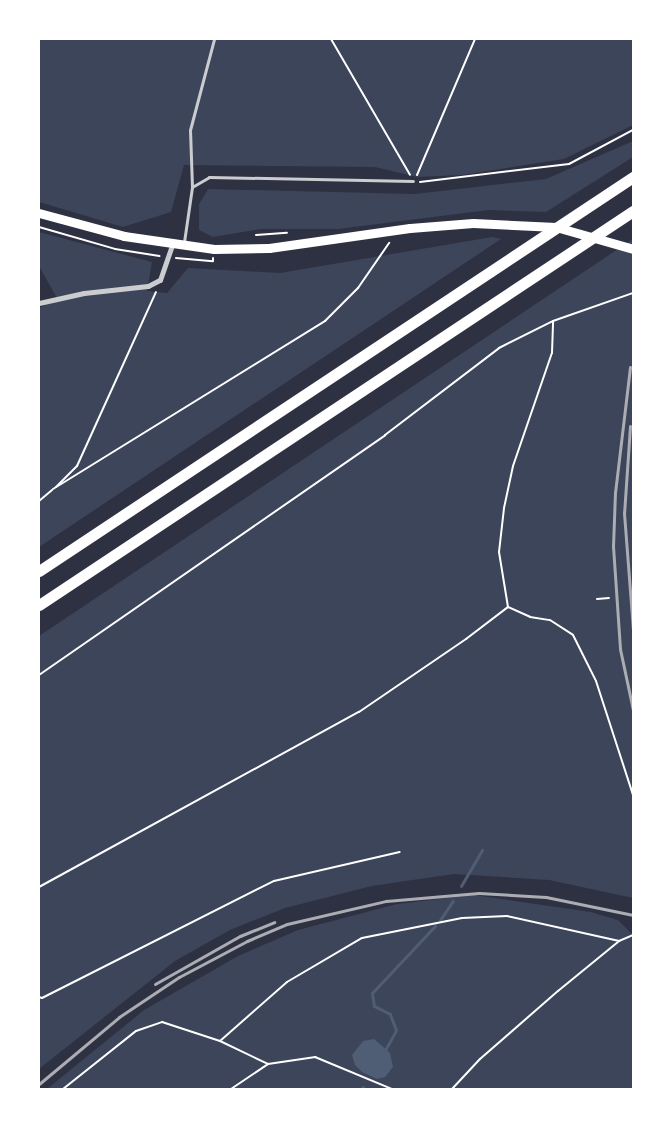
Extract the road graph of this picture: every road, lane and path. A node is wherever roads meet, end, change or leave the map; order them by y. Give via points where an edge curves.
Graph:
1 (214, 39) edge
2 (331, 39) edge
3 (475, 39) edge
4 (633, 130) edge
5 (633, 177) edge
6 (413, 181) junction
7 (192, 186) junction
8 (633, 211) edge
9 (39, 213) edge
10 (39, 227) edge
11 (287, 232) dead end
12 (256, 235) dead end
13 (389, 243) dead end
14 (172, 245) junction
15 (184, 245) junction
16 (633, 249) edge
17 (170, 257) junction
18 (213, 261) dead end
19 (160, 280) junction
20 (633, 293) edge
21 (39, 303) edge
22 (553, 321) junction
23 (53, 489) junction
24 (39, 501) edge
25 (39, 571) edge
26 (609, 598) dead end
27 (597, 599) dead end
28 (39, 605) edge
29 (508, 607) junction
30 (39, 676) edge
31 (633, 795) edge
32 (400, 852) dead end
33 (39, 887) edge
34 (633, 935) edge
35 (619, 941) junction
36 (39, 997) edge
37 (220, 1040) junction
38 (268, 1064) junction
39 (63, 1089) edge
40 (231, 1089) edge
41 (392, 1089) edge
42 (452, 1089) edge

1 - 7 lane via 190,130
2 - 6 path
3 - 6 path via 429,152
4 - 6 path via 569,164
5 - 25 highway
6 - 7 lane via 209,177
7 - 15 lane
8 - 28 highway
9 - 14 main road via 101,231
10 - 17 path via 128,252
11 - 12 path
13 - 23 path via 358,288 325,321
14 - 15 main road
14 - 17 street
15 - 16 main road via 269,248 433,225 487,223 556,227
17 - 18 path
17 - 19 street
19 - 21 street via 148,286 84,293
19 - 23 path via 77,466
20 - 22 path
22 - 29 path via 549,365 513,466 504,508 499,552
22 - 30 path via 499,348 385,435
23 - 24 path
26 - 27 path
29 - 31 path via 530,617 550,620 573,635 596,681
29 - 33 path via 359,712
32 - 36 path via 274,881
34 - 35 path
35 - 37 path via 508,916 462,918 362,938 287,982
35 - 42 path via 480,1059
37 - 38 path
37 - 39 path via 162,1022 136,1030
38 - 40 path
38 - 41 path via 315,1057

